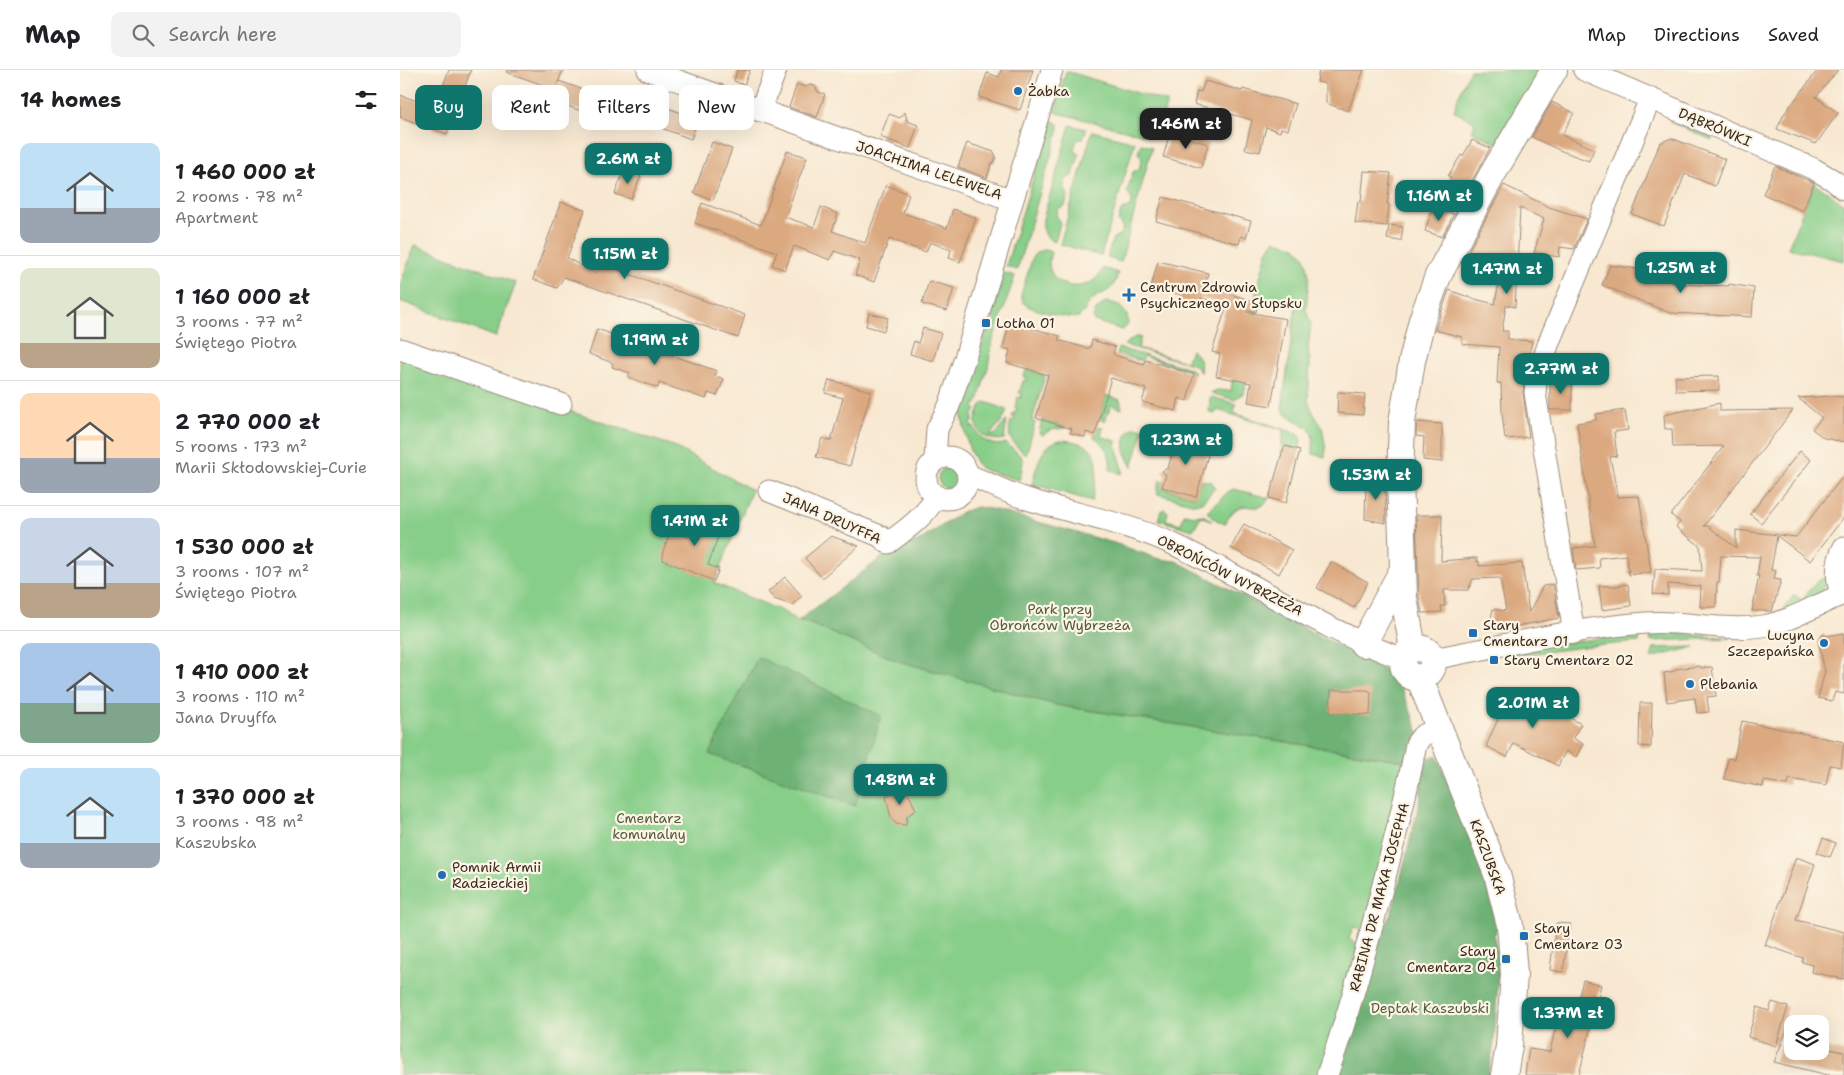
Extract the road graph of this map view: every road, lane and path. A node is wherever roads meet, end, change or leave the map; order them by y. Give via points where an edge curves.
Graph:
1 (649, 70) edge
2 (776, 70) edge
3 (1052, 70) edge
4 (1554, 70) edge
5 (1584, 70) edge
6 (1650, 99) junction
7 (760, 111) junction
8 (1844, 189) edge
9 (1012, 200) junction
10 (400, 349) edge
11 (561, 404) dead end
12 (943, 459) junction
13 (965, 483) junction
14 (769, 491) dead end
15 (936, 496) junction
16 (1844, 547) edge
17 (1402, 570) junction
18 (1843, 595) edge
19 (1574, 633) junction
20 (1363, 644) junction
21 (1417, 661) junction
22 (1438, 728) junction
23 (1327, 1075) edge
24 (1504, 1075) edge

1 - 7 street, JOACHIMA LELEWELA
2 - 7 street
3 - 9 street
4 - 17 main road, KASZUBSKA via 1461,232 1438,276 1422,320 1402,422
5 - 6 street, DĄBRÓWKI
6 - 8 street, DĄBRÓWKI via 1814,170
6 - 19 street via 1548,342 1536,382 1535,393
7 - 9 street, JOACHIMA LELEWELA
9 - 12 street via 949,406
10 - 11 street
12 - 13 street via 962,463
12 - 15 street via 926,472 927,486
13 - 15 street via 957,496 951,499
13 - 20 street, OBROŃCÓW WYBRZEŻA via 1146,533 1213,564
14 - 15 street, JANA DRUYFFA via 880,536 888,543 913,525
16 - 18 street via 1837,573
17 - 20 main road
17 - 21 main road, KASZUBSKA via 1404,598
18 - 19 street via 1765,626 1736,628 1647,623
19 - 21 street
20 - 21 street, OBROŃCÓW WYBRZEŻA
21 - 22 main road, KASZUBSKA
22 - 23 street, RABINA DR MAXA JOSEPHA via 1422,736 1416,744 1370,935
22 - 24 main road, KASZUBSKA via 1497,874 1510,925 1514,974

